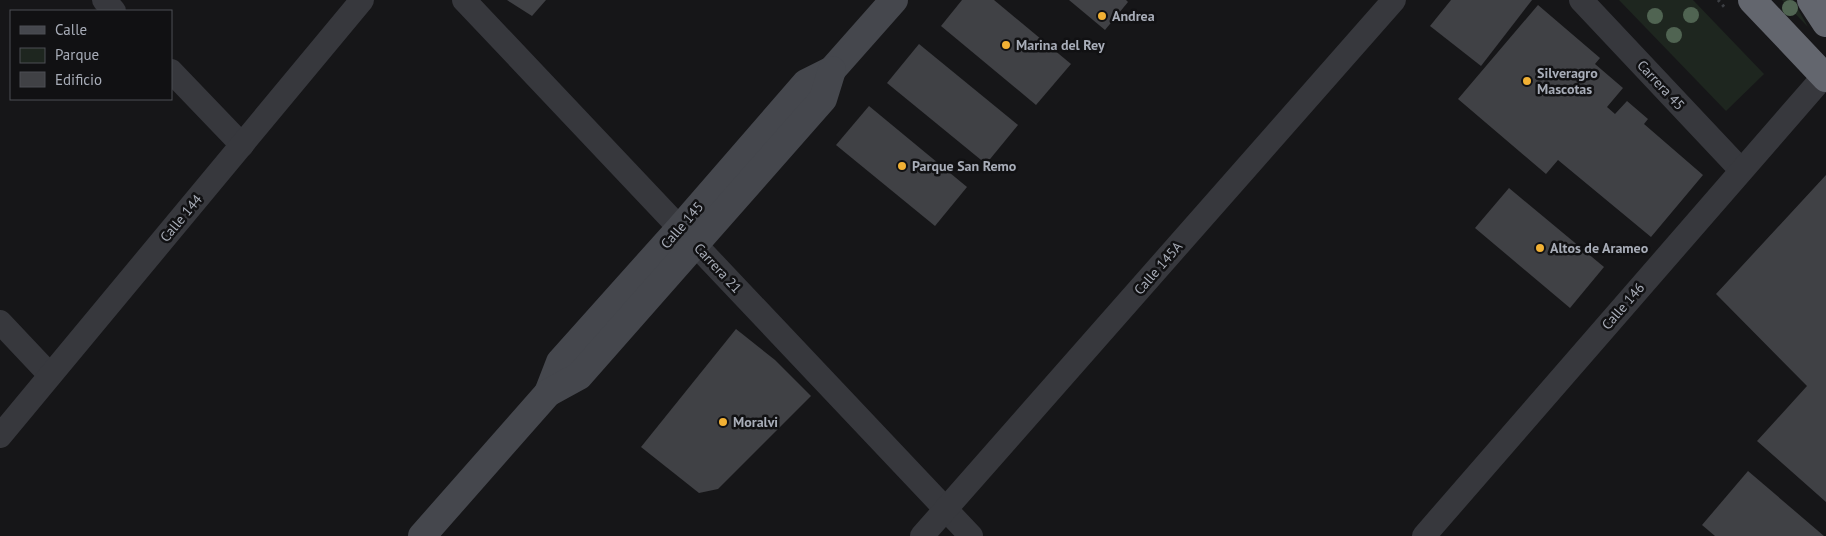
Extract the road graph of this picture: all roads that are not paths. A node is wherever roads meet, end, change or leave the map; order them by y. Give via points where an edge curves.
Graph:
1 (104, 0) edge
2 (362, 0) edge
3 (464, 0) edge
4 (894, 0) edge
5 (1394, 0) edge
6 (1580, 0) edge
7 (1752, 0) edge
8 (1811, 0) edge
9 (113, 10) edge
10 (1826, 22) edge
11 (172, 72) edge
12 (1825, 77) edge
13 (242, 145) junction
14 (1741, 170) junction
15 (688, 236) junction
16 (0, 322) edge
17 (50, 375) junction
18 (0, 436) edge
19 (946, 510) junction
20 (422, 536) edge
21 (922, 536) edge
22 (971, 536) edge
23 (1424, 536) edge

1 - 9 street
2 - 13 street, Calle 144
3 - 15 street, Carrera 21
4 - 15 street, Calle 145 via 832,70 806,83
5 - 19 street, Calle 145A
6 - 14 street, Carrera 45
7 - 12 highway
8 - 10 highway
11 - 13 street
12 - 14 street, Calle 146
13 - 17 street, Calle 144
14 - 23 street, Calle 146
15 - 19 street, Carrera 21
15 - 20 street, Calle 145 via 560,362 548,393
16 - 17 street
17 - 18 street, Calle 144
19 - 21 street, Calle 145A
19 - 22 street, Carrera 21

